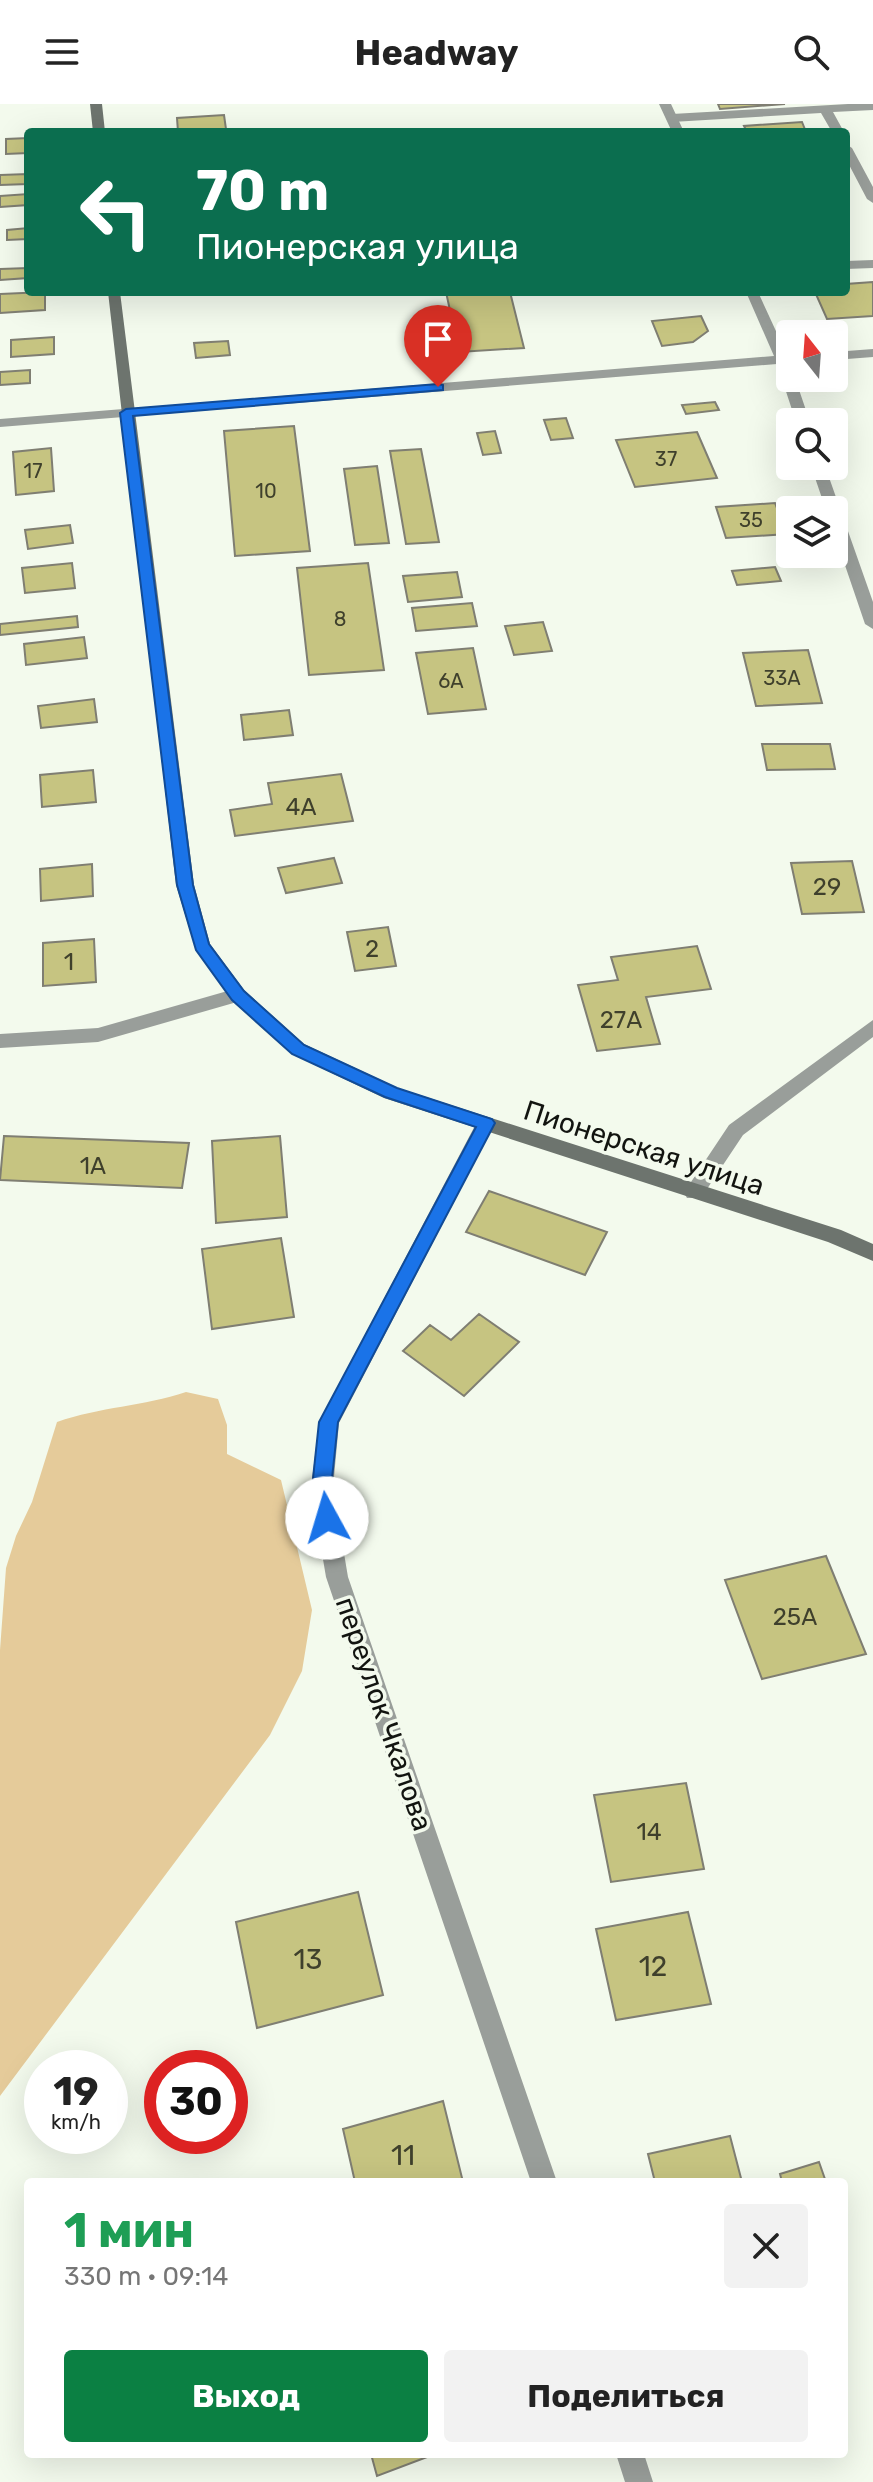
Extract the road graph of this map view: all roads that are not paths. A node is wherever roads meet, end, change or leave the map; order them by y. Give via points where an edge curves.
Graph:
1 (96, 104) edge
2 (665, 104) edge
3 (873, 106) edge
4 (825, 109) junction
5 (672, 118) junction
6 (99, 128) edge
7 (676, 128) edge
8 (836, 128) edge
9 (850, 156) edge
10 (873, 199) edge
11 (873, 264) edge
12 (850, 265) edge
13 (114, 296) edge
14 (754, 296) edge
15 (776, 339) edge
16 (873, 353) edge
17 (848, 355) edge
18 (776, 360) edge
19 (126, 413) junction
20 (0, 423) edge
21 (848, 552) edge
22 (873, 624) edge
23 (238, 995) junction
24 (873, 1027) edge
25 (0, 1041) edge
26 (486, 1123) junction
27 (694, 1193) junction
28 (873, 1253) edge
29 (543, 2178) edge
30 (631, 2458) edge
31 (639, 2482) edge

1 - 6 main road
2 - 5 street
3 - 4 street
4 - 5 street
4 - 8 street
5 - 7 street
9 - 10 street
11 - 12 street
13 - 19 main road, Пионерская улица
14 - 15 street
16 - 17 street
18 - 19 street
19 - 20 street
19 - 23 main road, Пионерская улица via 185,885 202,946
21 - 22 street
23 - 25 street via 98,1035
23 - 26 main road, Пионерская улица via 298,1049 391,1093
24 - 27 street via 736,1130
26 - 27 main road, Пионерская улица
26 - 29 street, переулок Чкалова via 329,1422 322,1488 337,1577
27 - 28 main road, Пионерская улица
30 - 31 street

